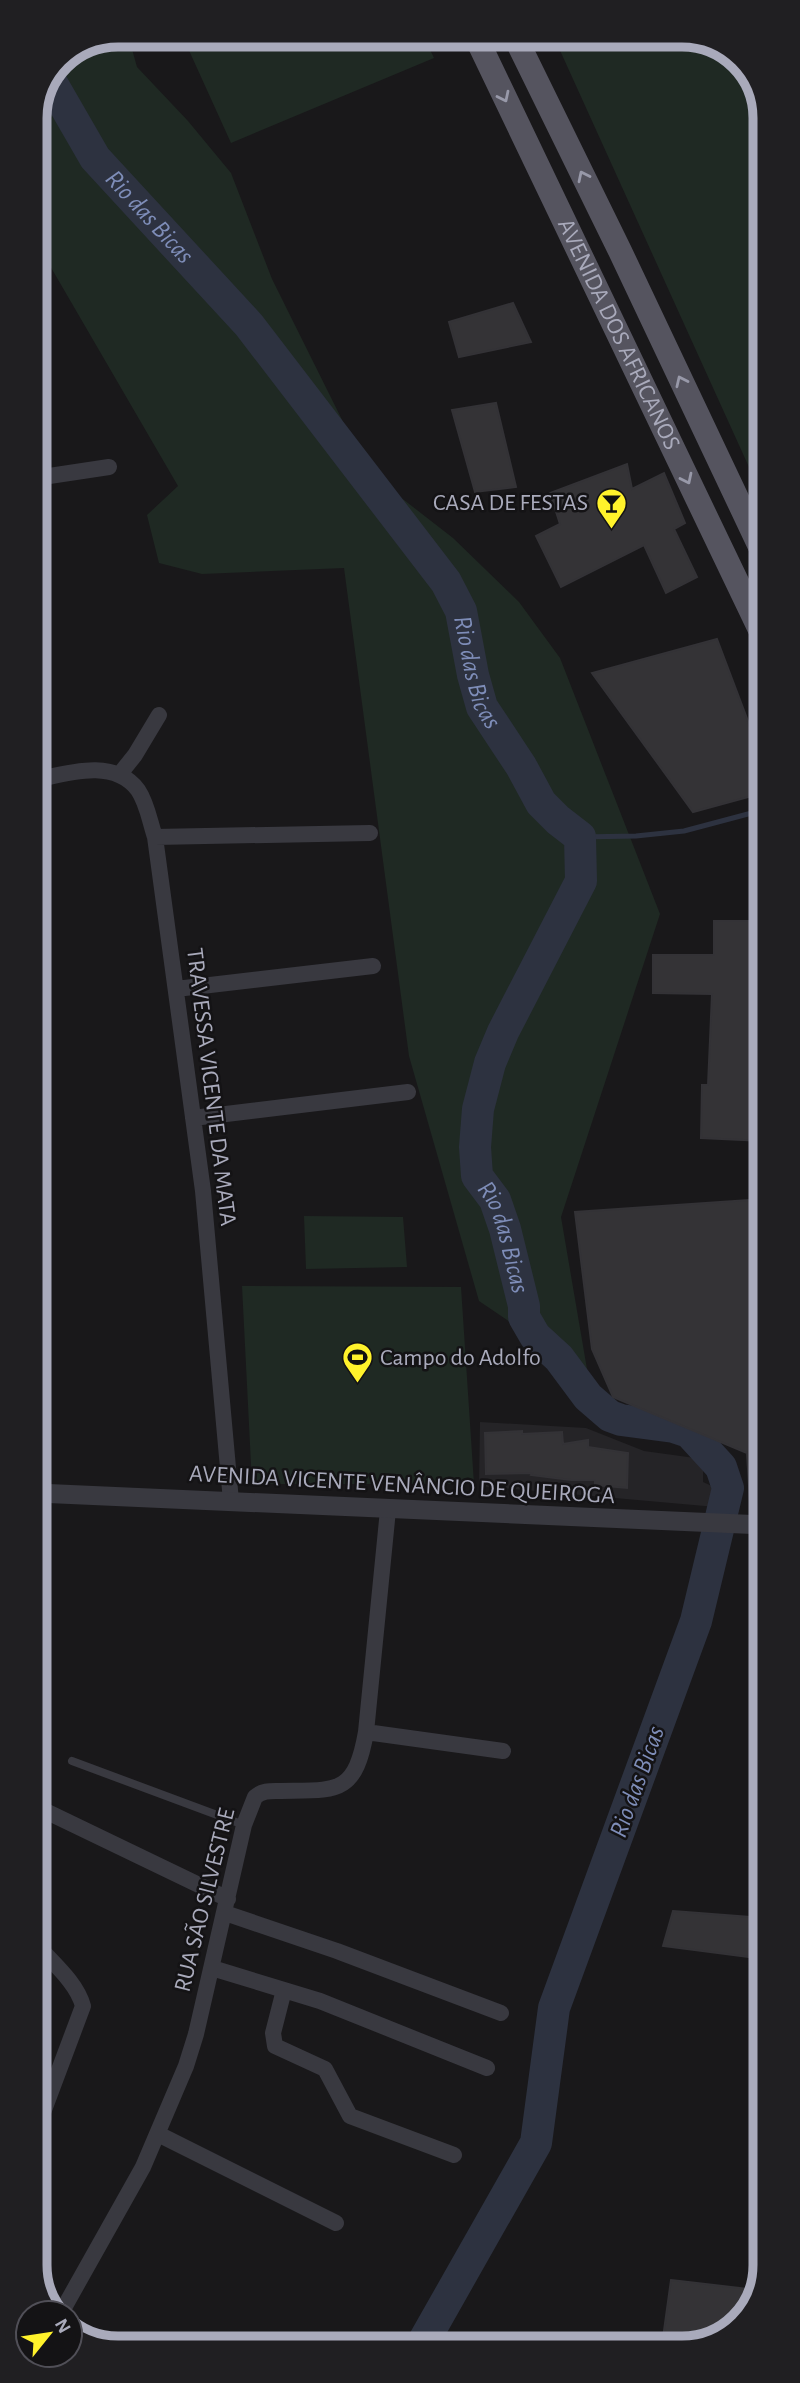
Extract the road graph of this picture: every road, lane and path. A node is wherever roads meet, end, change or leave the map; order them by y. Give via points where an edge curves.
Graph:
1 (481, 47) edge
2 (520, 47) edge
3 (109, 467) dead end
4 (47, 476) edge
5 (753, 532) edge
6 (753, 615) edge
7 (159, 715) dead end
8 (119, 775) junction
9 (47, 778) edge
10 (370, 833) dead end
11 (155, 836) junction
12 (373, 966) dead end
13 (176, 989) junction
14 (408, 1092) dead end
15 (193, 1118) junction
16 (47, 1493) edge
17 (231, 1501) junction
18 (388, 1510) junction
19 (753, 1525) edge
20 (366, 1732) junction
21 (503, 1751) dead end
22 (72, 1761) dead end
23 (47, 1812) edge
24 (244, 1825) junction
25 (226, 1906) junction
26 (47, 1956) edge
27 (212, 1968) junction
28 (284, 1990) junction
29 (501, 2013) dead end
30 (487, 2068) dead end
31 (47, 2101) edge
32 (158, 2134) junction
33 (454, 2155) dead end
34 (336, 2223) dead end
35 (69, 2299) edge

1 -> 6 main road, AVENIDA DOS AFRICANOS
5 -> 2 main road, AVENIDA DOS AFRICANOS
3 - 4 street
7 - 8 street
8 - 9 street via 99,770
8 - 11 street, TRAVESSA VICENTE DA MATA via 138,790
10 - 11 street
11 - 13 street, TRAVESSA VICENTE DA MATA
12 - 13 street
13 - 15 street, TRAVESSA VICENTE DA MATA
14 - 15 street
15 - 17 street, TRAVESSA VICENTE DA MATA
16 - 17 street, AVENIDA VICENTE VENÂNCIO DE QUEIROGA
17 - 18 street, AVENIDA VICENTE VENÂNCIO DE QUEIROGA
18 - 19 street, AVENIDA VICENTE VENÂNCIO DE QUEIROGA
18 - 20 street, RUA SÃO SILVESTRE
20 - 21 street
20 - 24 street, RUA SÃO SILVESTRE via 359,1761 343,1785 260,1792
22 - 24 lane
23 - 25 street
24 - 25 street, RUA SÃO SILVESTRE
25 - 27 street, RUA SÃO SILVESTRE
25 - 29 street
26 - 31 street via 73,1986 83,2006
27 - 28 street
27 - 32 street, RUA SÃO SILVESTRE via 186,2066
28 - 30 street
28 - 33 street via 273,2033 275,2046 325,2069 350,2116
32 - 34 street
32 - 35 street, RUA SÃO SILVESTRE

